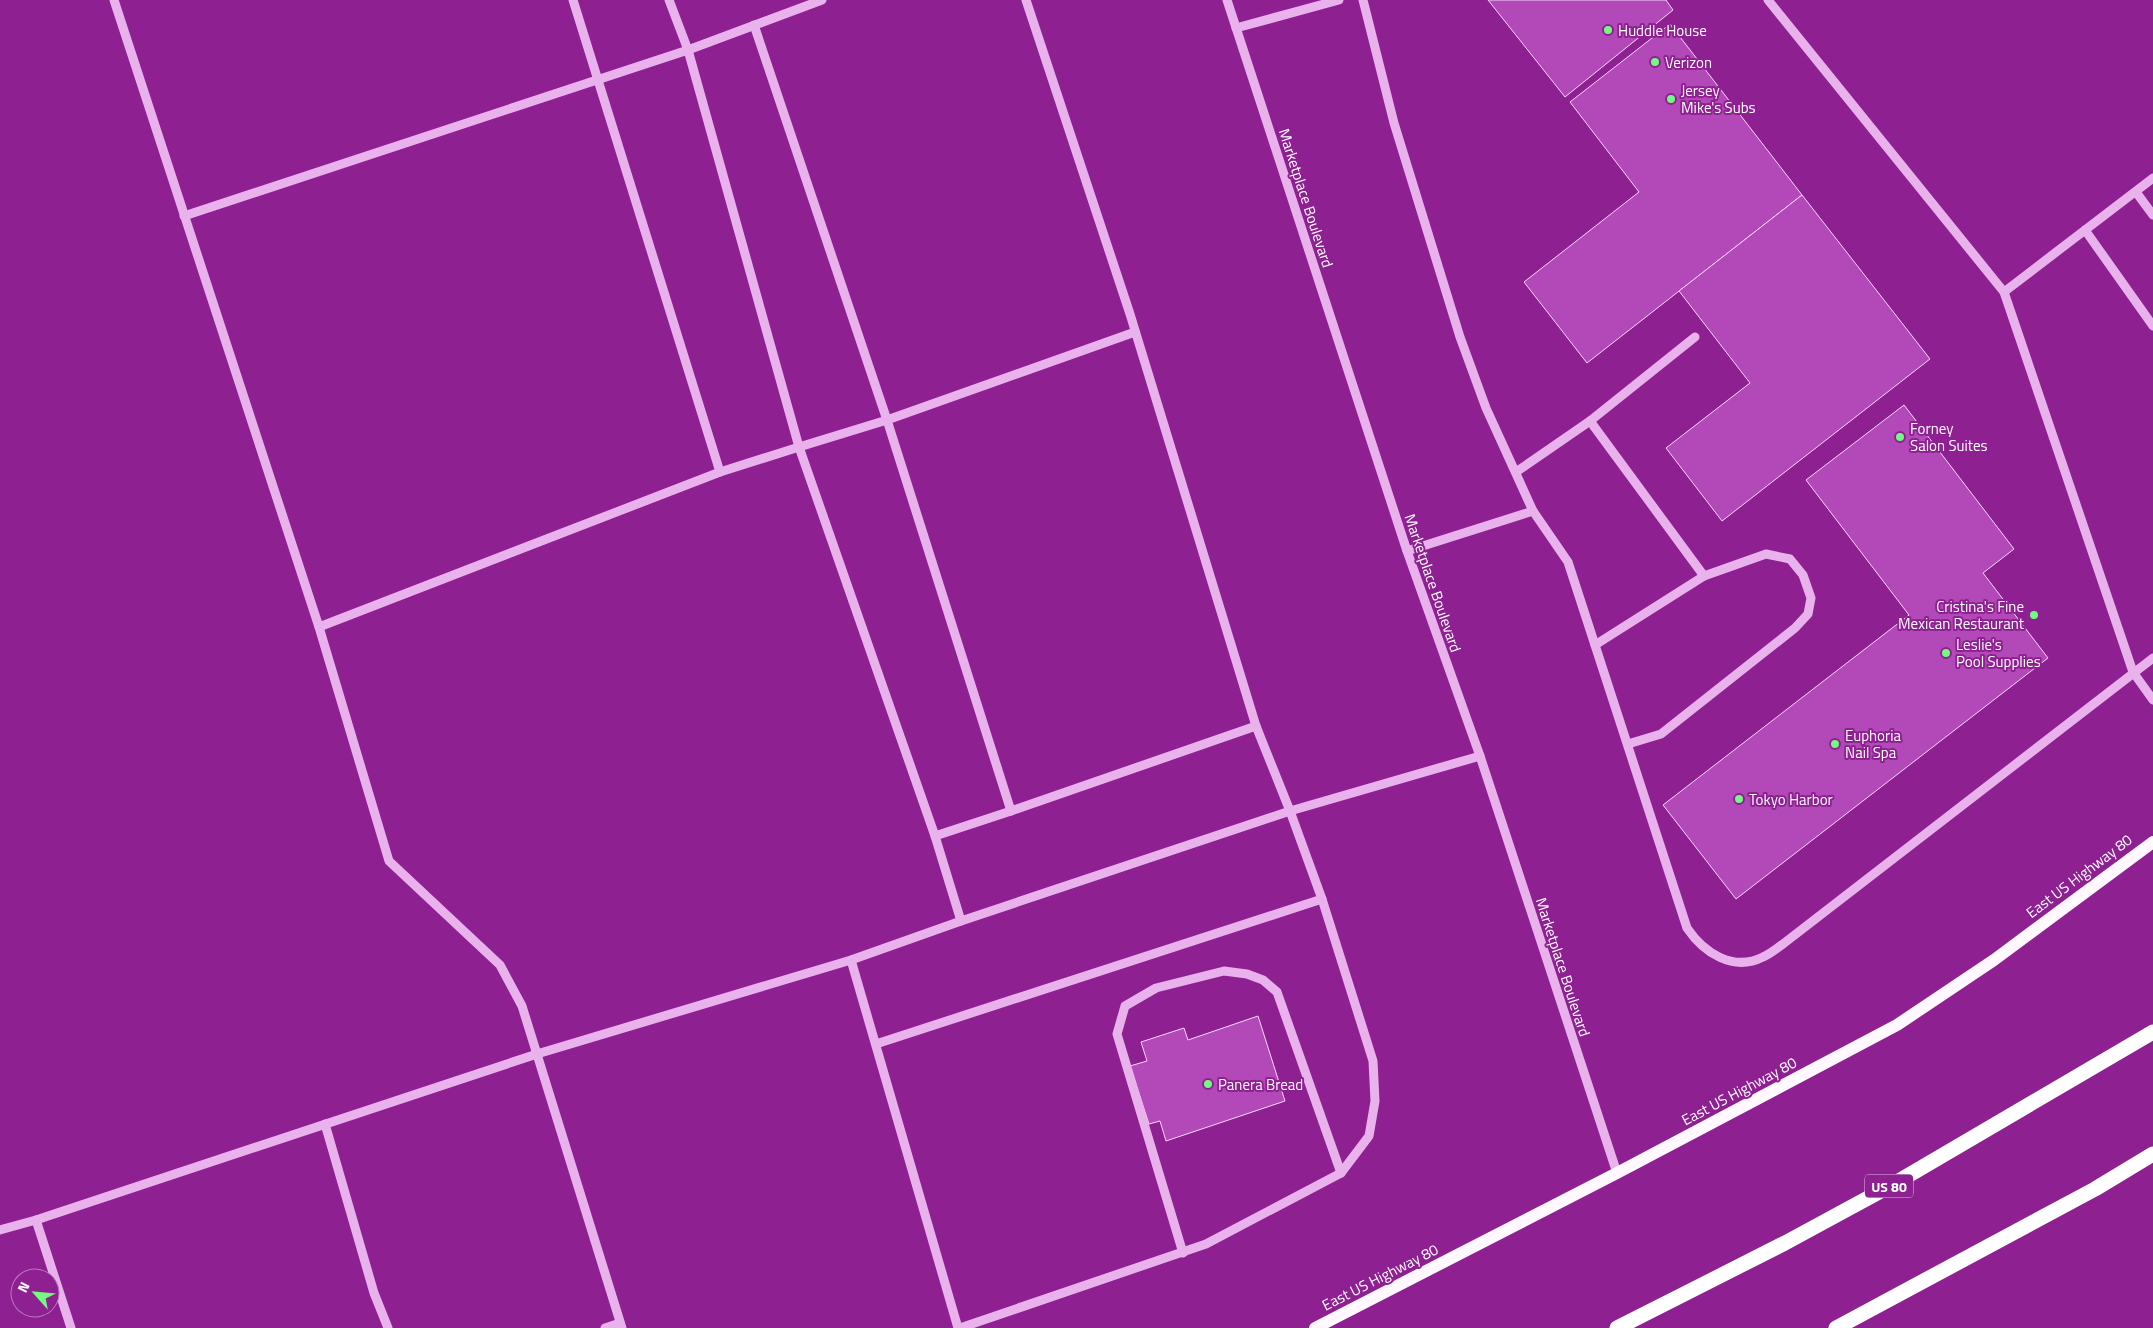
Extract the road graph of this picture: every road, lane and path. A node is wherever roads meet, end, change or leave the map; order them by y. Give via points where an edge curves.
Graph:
1 (114, 0) edge
2 (573, 0) edge
3 (669, 0) edge
4 (822, 0) edge
5 (1026, 0) edge
6 (1226, 0) edge
7 (1339, 0) edge
8 (1363, 0) edge
9 (1768, 0) edge
10 (754, 25) junction
11 (1236, 28) junction
12 (688, 50) junction
13 (598, 79) junction
14 (2153, 178) edge
15 (2136, 192) junction
16 (2153, 215) edge
17 (184, 216) junction
18 (2085, 230) junction
19 (2004, 292) junction
20 (2153, 326) edge
21 (1135, 332) junction
22 (1695, 337) dead end
23 (887, 420) junction
24 (1590, 421) junction
25 (799, 447) junction
26 (720, 472) junction
27 (1516, 472) junction
28 (1534, 511) junction
29 (1407, 552) junction
30 (1704, 576) junction
31 (319, 627) junction
32 (1595, 645) junction
33 (2153, 658) edge
34 (2133, 672) junction
35 (2153, 700) edge
36 (1256, 726) junction
37 (1628, 744) junction
38 (1480, 756) junction
39 (1011, 811) junction
40 (1290, 811) junction
41 (935, 836) junction
42 (2153, 842) edge
43 (1322, 898) junction
44 (961, 921) junction
45 (851, 960) junction
46 (2153, 1032) edge
47 (876, 1044) junction
48 (537, 1054) junction
49 (325, 1124) junction
50 (2153, 1154) edge
51 (1341, 1173) junction
52 (1617, 1173) junction
53 (36, 1220) junction
54 (0, 1230) edge
55 (1183, 1252) junction
56 (621, 1325) edge
57 (72, 1328) edge
58 (388, 1328) edge
59 (605, 1328) edge
60 (959, 1328) edge
61 (1316, 1328) edge
62 (1617, 1328) edge
63 (1836, 1328) edge

1 - 17 street
2 - 13 street
3 - 12 street
4 - 10 street
5 - 21 street
6 - 11 street, Marketplace Boulevard
7 - 11 street
8 - 27 street via 1394,123 1460,337 1486,408
9 - 19 street
10 - 12 street
10 - 23 street
11 - 29 street, Marketplace Boulevard
12 - 13 street
12 - 25 street
13 - 17 street
13 - 26 street
14 - 15 street
15 - 16 street
15 - 18 street
17 - 31 street
18 - 19 street
18 - 20 street
19 - 34 street
21 - 23 street
21 - 36 street
22 - 24 street
23 - 25 street
23 - 39 street
24 - 27 street
24 - 30 street
25 - 26 street
25 - 41 street
26 - 31 street
27 - 28 street
28 - 29 street
28 - 32 street via 1568,562
29 - 38 street, Marketplace Boulevard
30 - 32 street
30 - 37 street via 1766,554 1790,559 1803,574 1811,598 1808,614 1795,628 1660,734
31 - 48 street via 389,861 500,965 522,1006
32 - 37 street
33 - 34 street
34 - 35 street
34 - 37 street via 1783,944 1762,958 1743,962 1724,960 1708,952 1688,928
36 - 39 street
36 - 40 street
38 - 40 street
38 - 52 street, Marketplace Boulevard
39 - 41 street
40 - 43 street
40 - 44 street
41 - 44 street
42 - 52 main road, East US Highway 80 via 1994,960 1898,1025
43 - 47 street
43 - 51 street via 1373,1061 1375,1101 1369,1136
44 - 45 street
45 - 47 street
45 - 48 street
46 - 62 highway, US 80 via 1892,1184
47 - 60 street
48 - 49 street
48 - 56 street
49 - 53 street
49 - 58 street via 374,1293
50 - 63 highway via 2095,1189
51 - 55 street via 1206,1244
51 - 55 street via 1277,992 1263,980 1224,970 1156,988 1125,1006 1117,1034
52 - 61 main road, East US Highway 80
53 - 54 street
53 - 57 street
55 - 60 street
56 - 59 street

